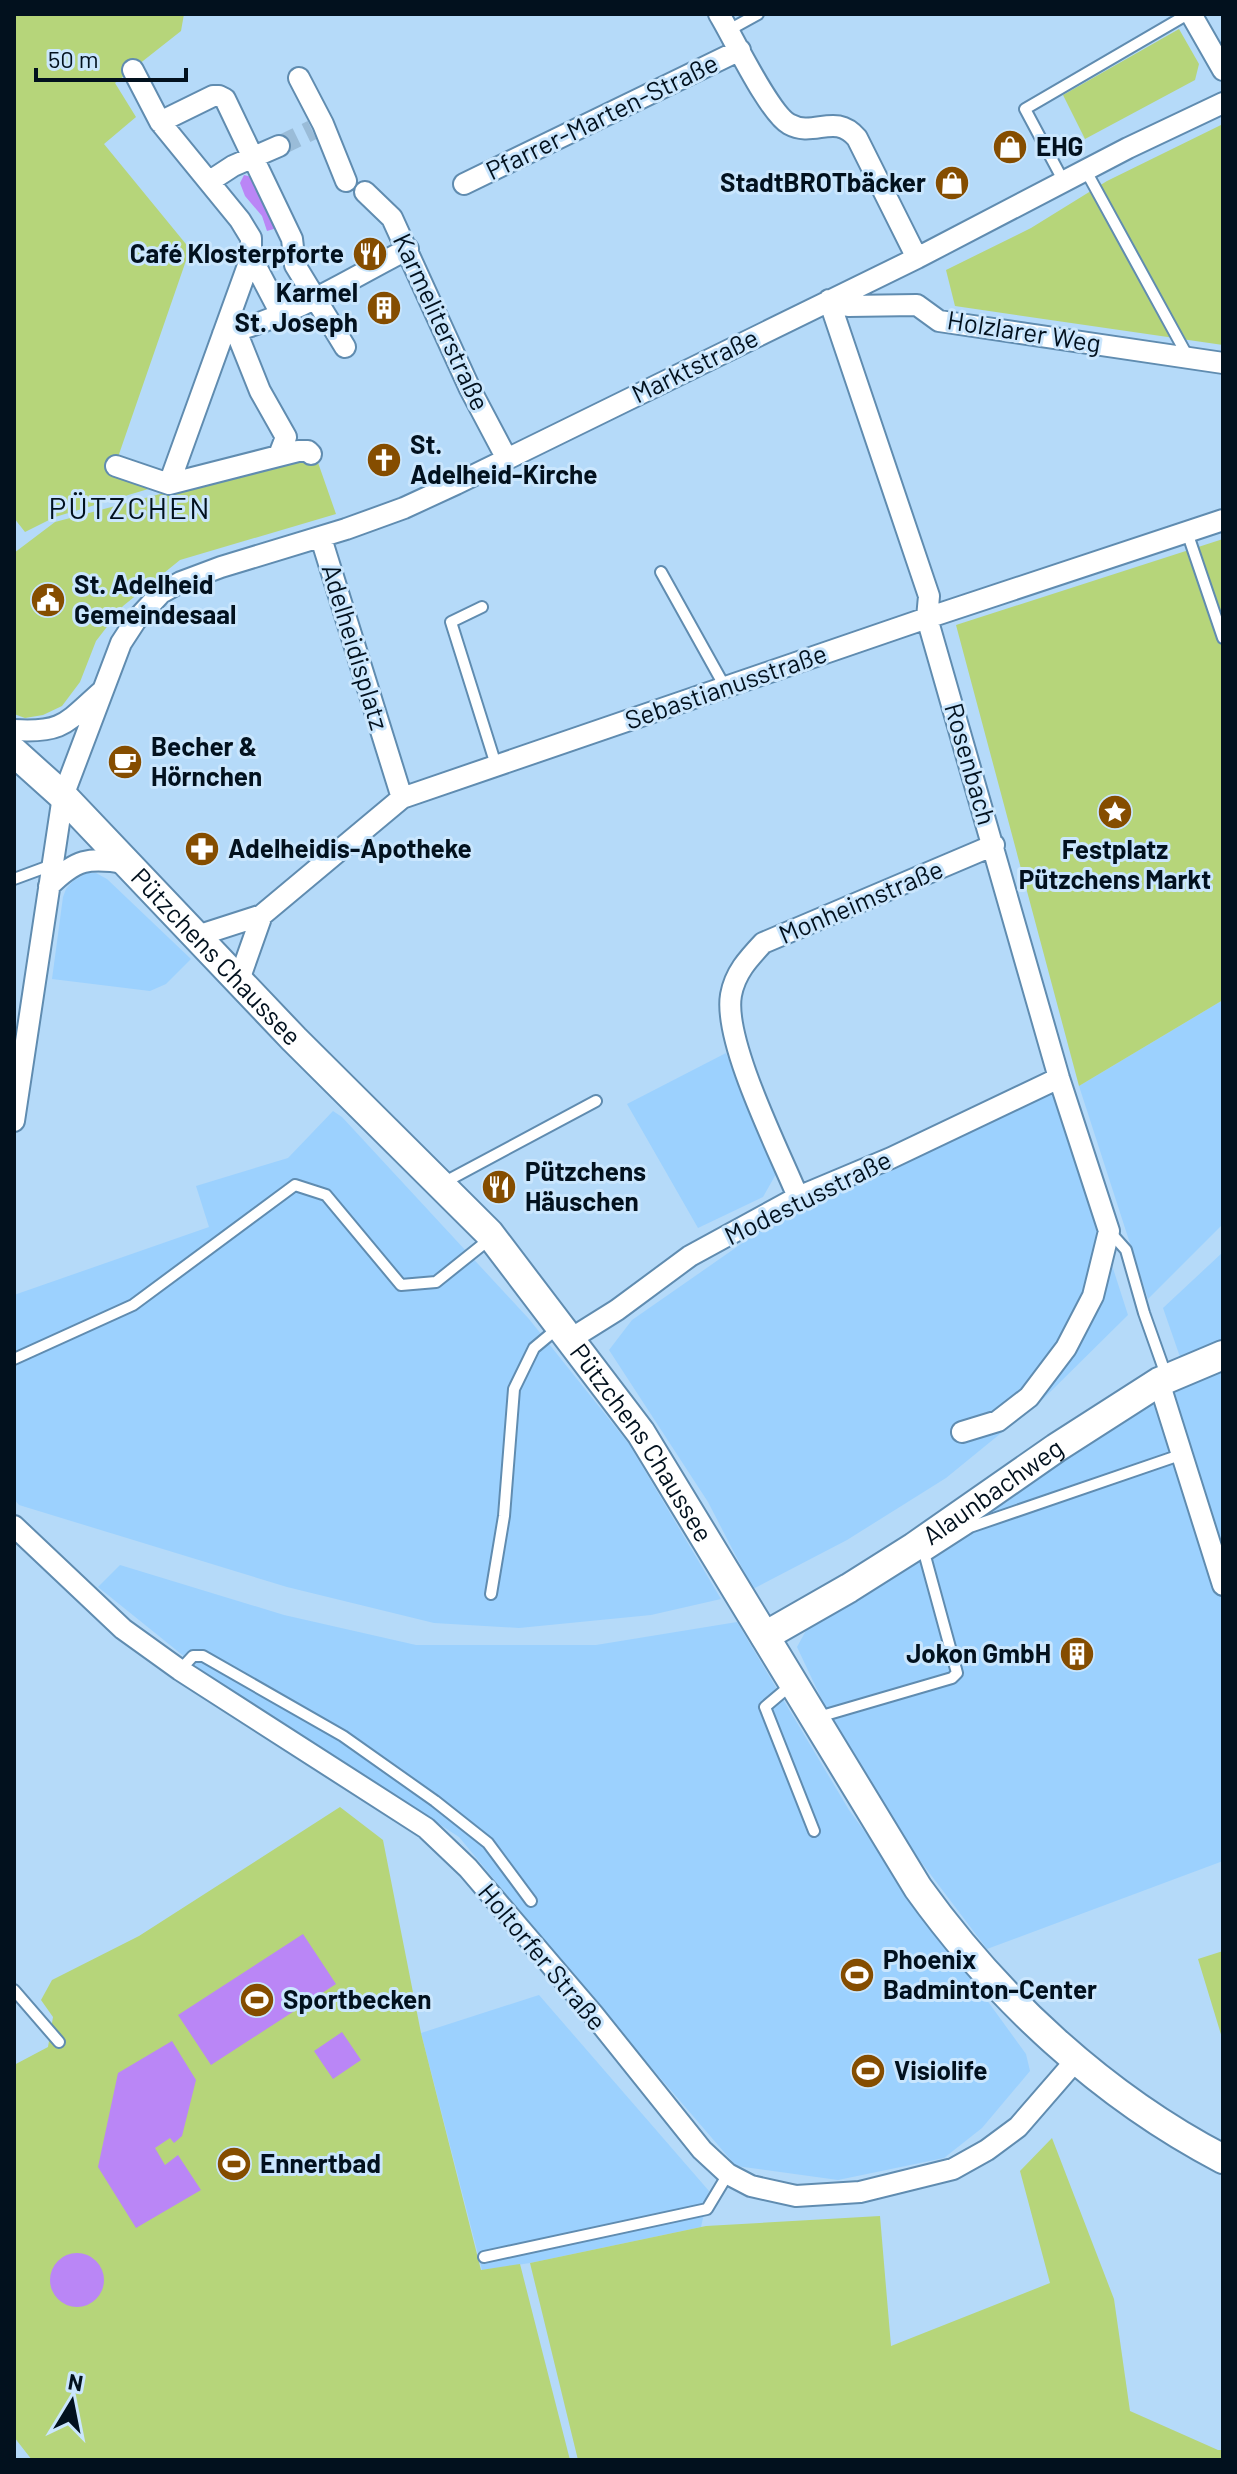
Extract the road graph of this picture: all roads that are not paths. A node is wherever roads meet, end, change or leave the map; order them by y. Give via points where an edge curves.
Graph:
1 (758, 14) edge
2 (1190, 14) edge
3 (724, 22) edge
4 (740, 50) junction
5 (133, 70) dead end
6 (1223, 70) edge
7 (309, 85) dead end
8 (1223, 103) edge
9 (160, 122) junction
10 (279, 146) tunnel mouth
11 (252, 158) junction
12 (1086, 171) junction
13 (210, 181) junction
14 (346, 181) dead end
15 (1064, 182) junction
16 (464, 184) dead end
17 (365, 192) dead end
18 (408, 249) junction
19 (251, 257) junction
20 (917, 258) junction
21 (316, 300) junction
22 (829, 300) junction
23 (281, 314) junction
24 (229, 333) junction
25 (345, 347) dead end
26 (1188, 357) junction
27 (1223, 363) edge
28 (507, 459) junction
29 (116, 466) dead end
30 (169, 484) junction
31 (1223, 520) edge
32 (1187, 532) junction
33 (321, 538) junction
34 (661, 572) dead end
35 (482, 607) dead end
36 (927, 618) junction
37 (1223, 638) edge
38 (725, 687) junction
39 (104, 689) junction
40 (14, 730) edge
41 (14, 752) edge
42 (496, 765) junction
43 (63, 796) junction
44 (402, 798) junction
45 (994, 845) junction
46 (126, 863) junction
47 (50, 876) junction
48 (14, 879) edge
49 (262, 915) junction
50 (197, 936) junction
51 (239, 980) junction
52 (1059, 1078) junction
53 (16, 1086) edge
54 (596, 1101) dead end
55 (14, 1121) edge
56 (441, 1184) junction
57 (798, 1197) junction
58 (1109, 1231) junction
59 (493, 1237) junction
60 (564, 1333) junction
61 (1223, 1355) edge
62 (14, 1359) edge
63 (1163, 1380) junction
64 (962, 1432) dead end
65 (1180, 1455) junction
66 (14, 1526) edge
67 (919, 1551) junction
68 (1223, 1585) edge
69 (491, 1594) dead end
70 (765, 1636) junction
71 (180, 1670) junction
72 (793, 1684) junction
73 (814, 1719) junction
74 (814, 1831) dead end
75 (531, 1901) dead end
76 (14, 1990) edge
77 (59, 2042) dead end
78 (1077, 2059) junction
79 (1223, 2159) edge
80 (728, 2174) junction
81 (484, 2257) dead end

1 - 3 lane
2 - 6 street
2 - 15 lane via 1025,109
3 - 4 street
4 - 16 street, Pfarrer-Marten-Straße
4 - 20 street via 774,111 790,125 849,128
5 - 9 street
7 - 14 street
8 - 12 street, Marktstraße
9 - 11 street via 222,96
9 - 13 street
10 - 11 street
11 - 13 street
11 - 21 street via 292,239 295,265
12 - 15 street, Marktstraße
12 - 26 lane
13 - 19 street via 251,238
15 - 20 street, Marktstraße
17 - 18 street, Karmeliterstraße via 392,218
18 - 21 street
18 - 28 street, Karmeliterstraße
19 - 23 street
19 - 24 street
20 - 22 street, Marktstraße
21 - 23 street
21 - 25 street
22 - 26 street, Holzlarer Weg via 848,306 917,305 939,321
22 - 28 street, Marktstraße
22 - 36 street, Rosenbach via 929,596
23 - 24 street
24 - 30 street
24 - 30 street via 294,449
26 - 27 street, Holzlarer Weg
28 - 33 street, Marktstraße via 404,508
29 - 30 street
31 - 32 street, Sebastianusstraße
32 - 36 street, Sebastianusstraße
32 - 37 lane
33 - 39 street, Adelheidisplatz via 221,567 161,593 121,643
33 - 44 street, Adelheidisplatz
34 - 38 lane
35 - 42 lane via 451,622
36 - 38 street, Sebastianusstraße
36 - 45 street, Rosenbach
38 - 42 street, Sebastianusstraße
39 - 40 street, Adelheidisplatz via 64,725 46,731
39 - 43 street, Adelheidisplatz
41 - 43 street, Pützchens Chaussee
42 - 44 street, Sebastianusstraße
43 - 46 street, Pützchens Chaussee
43 - 47 street
44 - 49 street, Sebastianusstraße
45 - 52 street, Rosenbach
45 - 57 street, Monheimstraße via 763,943 737,976 730,1010 741,1059
46 - 47 street via 79,862
46 - 50 street, Pützchens Chaussee
47 - 48 lane
47 - 53 street
49 - 50 street, Sebastianusstraße
49 - 51 street
50 - 51 street, Pützchens Chaussee
51 - 56 street, Pützchens Chaussee
52 - 57 street, Modestusstraße
52 - 58 street, Rosenbach
53 - 55 street
54 - 56 lane
56 - 59 street, Pützchens Chaussee
57 - 60 street, Modestusstraße via 690,1256 617,1310
58 - 63 lane, Rosenbach via 1126,1250
58 - 64 street via 1093,1296 1066,1348 1029,1397 998,1421
59 - 60 street, Pützchens Chaussee
59 - 62 lane via 436,1282 401,1285 326,1195 295,1185 133,1305
60 - 69 lane via 534,1348 514,1389 504,1516
60 - 70 street, Pützchens Chaussee via 641,1433
61 - 63 street, Alaunbachweg
63 - 65 street, Rosenbach
63 - 67 street, Alaunbachweg via 1056,1448
65 - 67 lane via 970,1527
65 - 68 street, Rosenbach
66 - 71 street, Holtorfer Straße via 123,1629
67 - 70 street, Alaunbachweg
67 - 73 lane via 957,1673
70 - 72 street, Pützchens Chaussee
71 - 75 lane via 193,1656 203,1656 343,1736 481,1837
71 - 80 street, Holtorfer Straße via 426,1828 468,1868 702,2150
72 - 73 street, Pützchens Chaussee
72 - 74 lane via 765,1707
73 - 78 street, Pützchens Chaussee via 952,1936
76 - 77 lane
78 - 79 street, Pützchens Chaussee via 1176,2135
78 - 80 street, Holtorfer Straße via 1018,2127 953,2169 860,2192 796,2196 751,2186
80 - 81 lane via 707,2209

